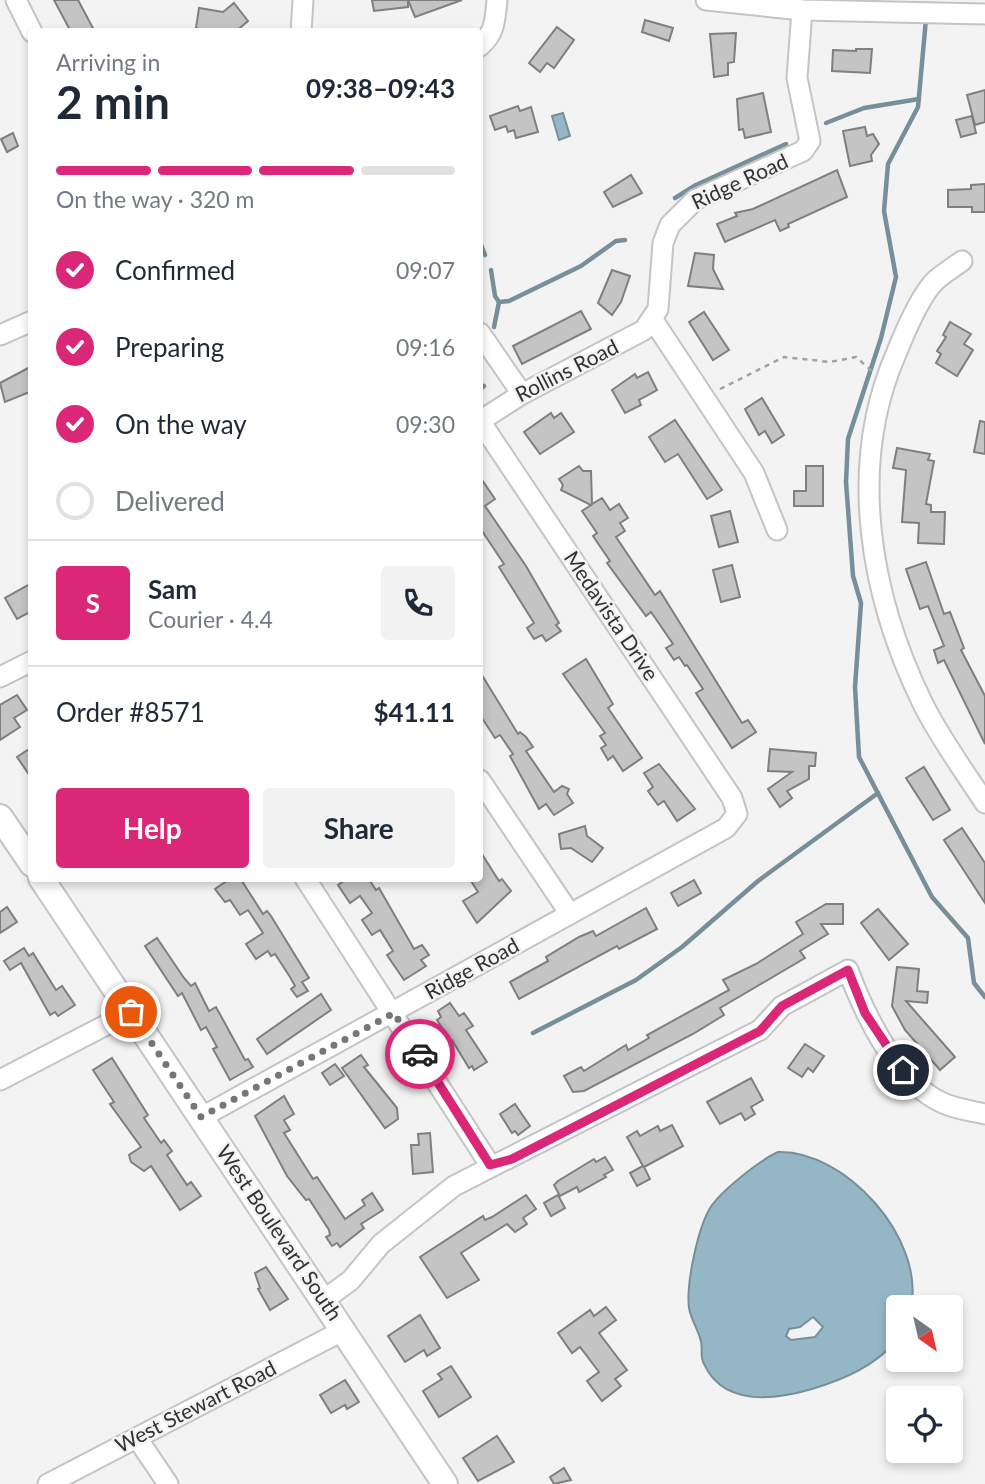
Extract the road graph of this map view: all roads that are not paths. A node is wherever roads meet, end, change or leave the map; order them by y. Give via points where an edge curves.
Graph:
1 (16, 0) edge
2 (303, 0) edge
3 (497, 0) edge
4 (712, 0) edge
5 (802, 10) junction
6 (985, 14) edge
7 (30, 28) edge
8 (301, 28) edge
9 (483, 43) edge
10 (962, 261) dead end
11 (653, 320) junction
12 (28, 323) edge
13 (0, 335) edge
14 (483, 337) edge
15 (522, 394) junction
16 (483, 419) edge
17 (483, 425) edge
18 (777, 530) dead end
19 (28, 663) edge
20 (0, 677) edge
21 (483, 784) edge
22 (985, 803) edge
23 (737, 814) joint
24 (0, 817) edge
25 (28, 858) edge
26 (44, 882) edge
27 (308, 882) edge
28 (570, 914) junction
29 (131, 1012) junction
30 (394, 1013) junction
31 (0, 1080) edge
32 (985, 1114) edge
33 (201, 1117) junction
34 (490, 1165) junction
35 (324, 1300) junction
36 (344, 1330) junction
37 (137, 1438) junction
38 (48, 1484) edge
39 (167, 1484) edge
40 (445, 1484) edge

1 - 7 street
2 - 8 street
3 - 9 street via 495,24
4 - 5 street
5 - 6 street
5 - 11 street, Ridge Road via 797,78 810,141 794,158 695,200 681,211 663,243
10 - 22 street via 934,281 906,332 884,382 867,471 874,549 903,660 924,706
11 - 15 street, Rollins Road via 632,338
11 - 18 street via 754,473
12 - 13 street
14 - 15 street
15 - 16 street, Rollins Road
17 - 23 street, Medavista Drive via 732,798
19 - 20 street
21 - 28 street
23 - 28 street, Ridge Road via 726,828
24 - 25 main road
26 - 29 main road, West Boulevard South
27 - 30 street
28 - 30 street, Ridge Road
29 - 31 street
29 - 33 main road, West Boulevard South
30 - 33 street, Ridge Road
30 - 34 street
32 - 34 street via 944,1104 921,1090 865,1013 848,970 782,1006 760,1031 512,1159
33 - 35 main road, West Boulevard South
34 - 35 street via 416,1214 381,1244 351,1280
35 - 36 main road, West Boulevard South
36 - 37 street, West Stewart Road
36 - 40 main road, West Boulevard South
37 - 38 street, West Stewart Road
37 - 39 street

